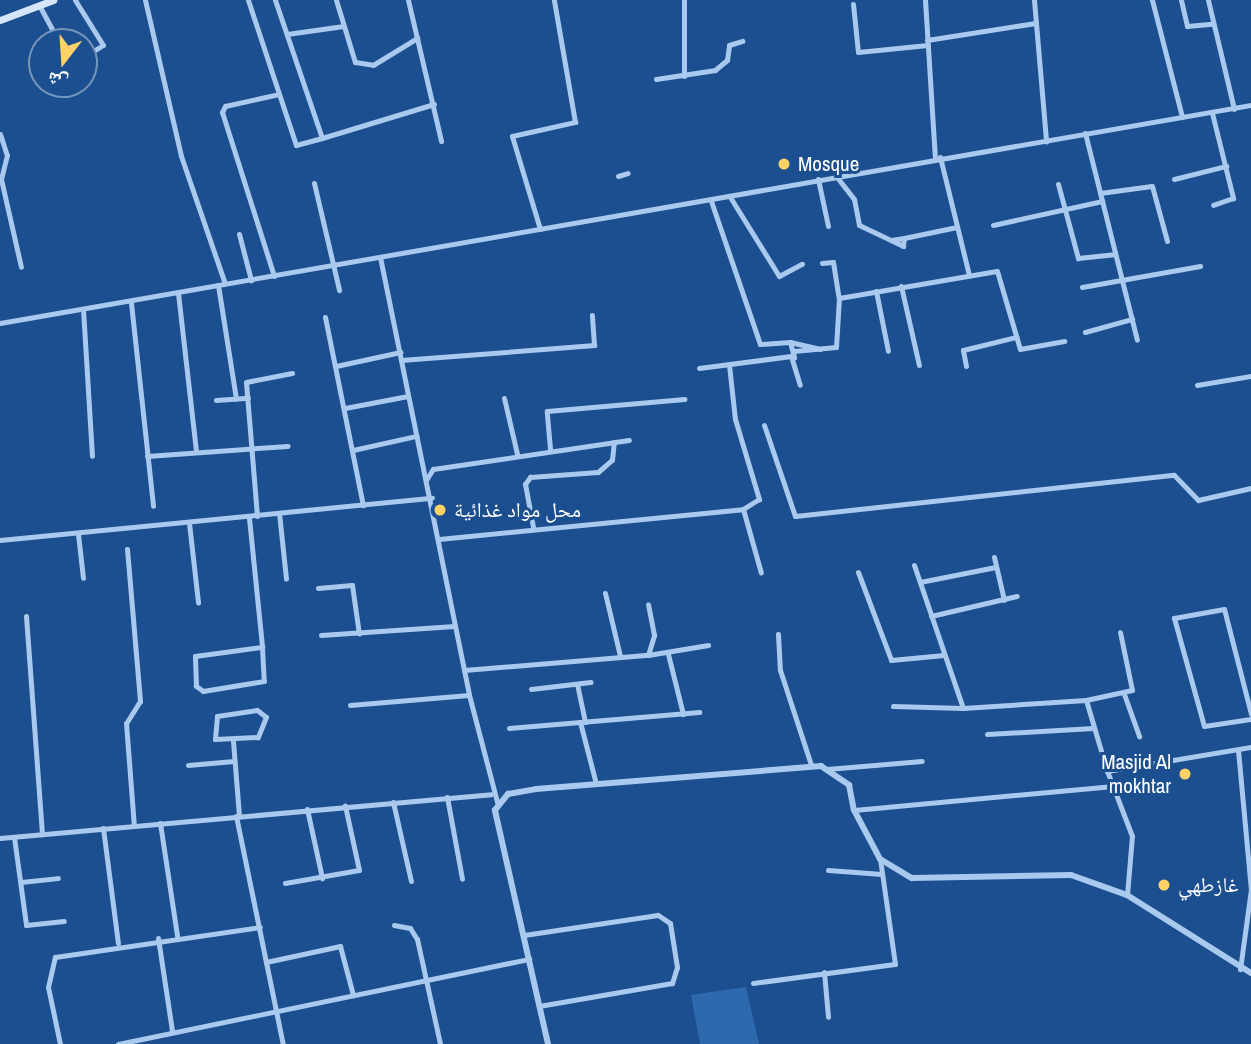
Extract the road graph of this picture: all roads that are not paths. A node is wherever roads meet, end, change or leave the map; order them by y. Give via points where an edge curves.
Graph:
1 (75, 0) edge
2 (145, 0) edge
3 (248, 0) edge
4 (275, 0) edge
5 (336, 0) edge
6 (408, 0) edge
7 (554, 0) edge
8 (684, 0) edge
9 (925, 0) edge
10 (1034, 0) edge
11 (1152, 0) edge
12 (1181, 0) edge
13 (1208, 0) edge
14 (46, 2) edge
15 (853, 4) dead end
16 (0, 20) edge
17 (1036, 23) junction
18 (1212, 23) junction
19 (343, 26) junction
20 (54, 28) edge
21 (92, 28) edge
22 (287, 34) junction
23 (417, 38) junction
24 (742, 41) dead end
25 (927, 42) junction
26 (684, 76) junction
27 (656, 79) dead end
28 (279, 94) junction
29 (434, 104) junction
30 (1251, 105) edge
31 (1234, 109) junction
32 (1212, 113) junction
33 (1182, 117) junction
34 (1085, 133) junction
35 (0, 134) edge
36 (322, 138) junction
37 (442, 141) dead end
38 (1046, 141) junction
39 (938, 157) junction
40 (1226, 166) junction
41 (628, 173) dead end
42 (618, 176) dead end
43 (836, 176) junction
44 (818, 179) junction
45 (1174, 179) dead end
46 (314, 183) dead end
47 (1058, 184) dead end
48 (1100, 193) junction
49 (730, 197) junction
50 (711, 201) junction
51 (1102, 201) junction
52 (1213, 205) dead end
53 (1064, 209) junction
54 (3, 214) edge
55 (993, 225) dead end
56 (828, 226) dead end
57 (957, 227) junction
58 (540, 229) junction
59 (239, 234) dead end
60 (904, 238) junction
61 (891, 240) junction
62 (1167, 241) dead end
63 (1114, 254) junction
64 (380, 257) junction
65 (822, 263) dead end
66 (802, 264) dead end
67 (334, 265) junction
68 (21, 267) dead end
69 (1200, 267) dead end
70 (969, 275) junction
71 (274, 276) junction
72 (1121, 279) junction
73 (251, 280) junction
74 (221, 285) junction
75 (901, 286) junction
76 (1082, 287) dead end
77 (339, 290) dead end
78 (876, 291) junction
79 (178, 293) junction
80 (839, 298) junction
81 (131, 303) junction
82 (83, 309) junction
83 (592, 315) dead end
84 (325, 317) dead end
85 (1132, 319) junction
86 (0, 323) edge
87 (1085, 332) dead end
88 (1016, 337) junction
89 (1137, 340) dead end
90 (1063, 341) dead end
91 (790, 342) junction
92 (820, 349) junction
93 (888, 351) dead end
94 (400, 352) junction
95 (794, 354) junction
96 (401, 360) junction
97 (729, 365) junction
98 (919, 365) dead end
99 (336, 366) junction
100 (966, 366) dead end
101 (699, 368) dead end
102 (292, 373) dead end
103 (1251, 376) edge
104 (800, 385) dead end
105 (1197, 386) dead end
106 (408, 396) junction
107 (248, 398) junction
108 (504, 398) dead end
109 (236, 399) junction
110 (684, 399) dead end
111 (216, 400) dead end
112 (345, 408) junction
113 (764, 425) dead end
114 (416, 436) junction
115 (629, 440) dead end
116 (614, 442) junction
117 (288, 446) dead end
118 (253, 449) junction
119 (353, 450) junction
120 (550, 450) junction
121 (195, 452) junction
122 (517, 454) junction
123 (92, 456) dead end
124 (147, 456) junction
125 (426, 480) junction
126 (1251, 488) edge
127 (432, 498) junction
128 (363, 505) junction
129 (153, 506) dead end
130 (743, 509) junction
131 (279, 513) junction
132 (257, 516) junction
133 (249, 518) junction
134 (189, 523) junction
135 (533, 527) junction
136 (78, 534) junction
137 (439, 539) junction
138 (0, 540) edge
139 (127, 549) dead end
140 (994, 557) dead end
141 (914, 565) dead end
142 (996, 567) junction
143 (858, 572) dead end
144 (761, 573) dead end
145 (83, 578) dead end
146 (286, 579) dead end
147 (920, 582) junction
148 (318, 587) dead end
149 (605, 593) dead end
150 (1017, 596) dead end
151 (1004, 600) junction
152 (198, 602) dead end
153 (648, 605) dead end
154 (26, 616) dead end
155 (931, 616) junction
156 (455, 626) junction
157 (1120, 632) dead end
158 (359, 634) junction
159 (778, 634) dead end
160 (321, 635) dead end
161 (708, 645) dead end
162 (262, 647) junction
163 (668, 654) junction
164 (648, 655) junction
165 (944, 655) junction
166 (620, 656) junction
167 (464, 670) junction
168 (591, 682) dead end
169 (577, 684) junction
170 (531, 689) dead end
171 (1124, 694) junction
172 (469, 695) junction
173 (1086, 700) junction
174 (350, 705) dead end
175 (892, 706) dead end
176 (963, 708) junction
177 (699, 712) dead end
178 (683, 714) junction
179 (1251, 717) edge
180 (582, 722) junction
181 (509, 728) dead end
182 (1093, 728) junction
183 (987, 734) dead end
184 (1139, 736) dead end
185 (233, 741) junction
186 (1251, 747) edge
187 (1238, 750) junction
188 (234, 761) junction
189 (922, 761) dead end
190 (188, 765) dead end
191 (811, 765) junction
192 (828, 769) junction
193 (1107, 771) junction
194 (596, 784) junction
195 (1111, 786) junction
196 (491, 794) junction
197 (447, 797) junction
198 (393, 802) junction
199 (497, 802) junction
200 (345, 806) junction
201 (307, 809) junction
202 (854, 810) junction
203 (238, 816) junction
204 (160, 824) junction
205 (134, 826) junction
206 (103, 828) junction
207 (42, 834) junction
208 (14, 837) junction
209 (0, 838) edge
210 (880, 859) junction
211 (828, 870) dead end
212 (882, 874) junction
213 (58, 877) dead end
214 (322, 878) junction
215 (463, 878) dead end
216 (411, 881) dead end
217 (21, 882) junction
218 (285, 883) dead end
219 (1127, 895) junction
220 (64, 921) dead end
221 (394, 925) dead end
222 (260, 927) junction
223 (524, 935) junction
224 (177, 936) junction
225 (158, 938) junction
226 (118, 943) junction
227 (529, 959) junction
228 (266, 961) junction
229 (1240, 969) junction
230 (824, 972) junction
231 (1251, 973) edge
232 (427, 979) junction
233 (753, 983) dead end
234 (353, 995) junction
235 (539, 1006) junction
236 (277, 1011) junction
237 (828, 1017) dead end
238 (172, 1031) junction
239 (60, 1044) edge
240 (118, 1044) edge
241 (283, 1044) edge
242 (440, 1044) edge
243 (548, 1044) edge

1 - 21 street
2 - 74 street via 181,156
3 - 28 street
4 - 22 street
5 - 19 street
6 - 23 street
7 - 58 street via 575,122 512,136
8 - 26 street
9 - 25 street
10 - 17 street
11 - 33 street
12 - 18 street via 1187,26
13 - 18 street
14 - 16 main road
14 - 20 street
15 - 25 street via 858,52
17 - 25 street
17 - 38 street
18 - 31 street
19 - 22 street
19 - 23 street via 355,62 373,65
22 - 36 street
23 - 29 street
24 - 26 street via 729,45 722,66
25 - 39 street
26 - 27 street
28 - 36 street via 296,145
28 - 71 street via 225,106 222,112
29 - 36 street
29 - 37 street
30 - 31 street
31 - 32 street
32 - 33 street
32 - 40 street
33 - 34 street
34 - 38 street
34 - 48 street
35 - 54 street via 7,155 1,179
38 - 39 street
39 - 43 street
39 - 57 street
40 - 45 street
40 - 52 street via 1233,200
41 - 42 street
43 - 44 street
43 - 61 street via 854,200 859,225
44 - 49 street
44 - 56 street
46 - 67 street
47 - 53 street
48 - 51 street
48 - 62 street via 1152,186
49 - 50 street
49 - 66 street via 779,276
50 - 58 street
50 - 91 street via 760,344
51 - 53 street
51 - 63 street
53 - 55 street
53 - 63 street via 1079,259
54 - 68 street
57 - 60 street
57 - 70 street
58 - 64 street
59 - 73 street
60 - 61 street
60 - 61 street via 903,246 894,247
63 - 72 street
64 - 67 street
64 - 94 street
65 - 80 street via 833,262
67 - 71 street
67 - 77 street
69 - 72 street
70 - 75 street
70 - 88 street via 1002,273
71 - 73 street
72 - 76 street
72 - 85 street
73 - 74 street
74 - 79 street
74 - 109 street
75 - 78 street
75 - 98 street
78 - 80 street
78 - 93 street
79 - 81 street
79 - 121 street
80 - 92 street via 836,347
81 - 82 street
81 - 124 street
82 - 86 street
82 - 123 street
83 - 96 street via 594,345
84 - 99 street
85 - 87 street
85 - 89 street
88 - 90 street via 1025,351
88 - 100 street via 965,349
91 - 92 street
91 - 95 street
92 - 95 street
94 - 96 street
94 - 99 street
95 - 97 street
95 - 104 street
96 - 106 street
97 - 101 street
97 - 130 street via 735,419 759,499
99 - 112 street
102 - 107 street via 246,382
103 - 105 street
106 - 112 street
106 - 114 street
107 - 109 street
107 - 118 street
108 - 122 street
109 - 111 street
110 - 120 street via 547,411
112 - 119 street
113 - 126 street via 795,516 1174,475 1198,500
114 - 119 street
114 - 125 street
115 - 116 street
116 - 120 street
116 - 135 street via 612,460 598,472 530,477 524,484
117 - 118 street
118 - 121 street
118 - 132 street
119 - 128 street
120 - 122 street
121 - 124 street
122 - 125 street via 433,469
124 - 129 street
125 - 127 street
127 - 128 street
127 - 137 street
128 - 131 street
130 - 135 street
130 - 144 street
131 - 132 street
131 - 146 street
132 - 133 street
133 - 134 street
133 - 162 street
134 - 136 street
134 - 152 street
135 - 137 street
136 - 138 street
136 - 145 street
137 - 156 street
139 - 205 street via 140,701 126,723
140 - 142 street
141 - 147 street
142 - 147 street
142 - 151 street
143 - 165 street via 891,660
147 - 155 street
148 - 158 street via 352,585
149 - 166 street
150 - 151 street
151 - 155 street
153 - 164 street via 654,635
154 - 207 street
155 - 165 street
156 - 158 street
156 - 167 street
157 - 171 street via 1133,685
158 - 160 street
159 - 191 street via 780,670
161 - 163 street
162 - 162 street via 261,685 203,691 196,686 195,656
163 - 164 street
163 - 178 street
164 - 166 street
165 - 176 street
166 - 167 street
167 - 172 street
168 - 169 street
169 - 170 street
169 - 180 street
171 - 173 street
171 - 184 street
172 - 174 street
172 - 196 street
173 - 176 street
173 - 182 street
175 - 176 street
177 - 178 street
178 - 180 street
179 - 179 street via 1224,609 1174,618 1204,726
180 - 181 street
180 - 194 street
182 - 183 street
182 - 193 street
185 - 185 street via 215,739 217,716 262,712 264,733
185 - 188 street
186 - 187 street
187 - 193 street
187 - 229 street via 1251,889
188 - 190 street
188 - 203 street
189 - 192 street
191 - 192 street
191 - 194 street
192 - 202 street via 844,777
193 - 195 street
194 - 199 street via 508,794
195 - 202 street
195 - 219 street via 1132,836
196 - 197 street
196 - 199 street
197 - 198 street
197 - 215 street
198 - 200 street
198 - 216 street
199 - 223 street
200 - 201 street
200 - 214 street via 359,870
201 - 203 street
201 - 214 street
202 - 210 street
203 - 204 street
203 - 222 street
204 - 205 street
204 - 224 street
205 - 206 street
206 - 207 street
206 - 226 street
207 - 208 street
208 - 209 street
208 - 217 street
210 - 212 street
210 - 219 street via 912,878 1047,872
211 - 212 street
212 - 230 street via 897,962
213 - 217 street
214 - 218 street
217 - 220 street via 26,925
219 - 229 street
221 - 232 street via 414,933
222 - 224 street
222 - 228 street
223 - 227 street
223 - 235 street via 658,915 670,923 677,967 671,983
224 - 225 street
225 - 226 street
225 - 238 street
226 - 239 street via 51,961 48,987
227 - 232 street
227 - 235 street
228 - 234 street via 341,946
228 - 236 street
229 - 231 street
230 - 233 street
230 - 237 street
232 - 234 street
232 - 242 street
234 - 236 street
235 - 243 street
236 - 238 street
236 - 241 street
238 - 240 street

